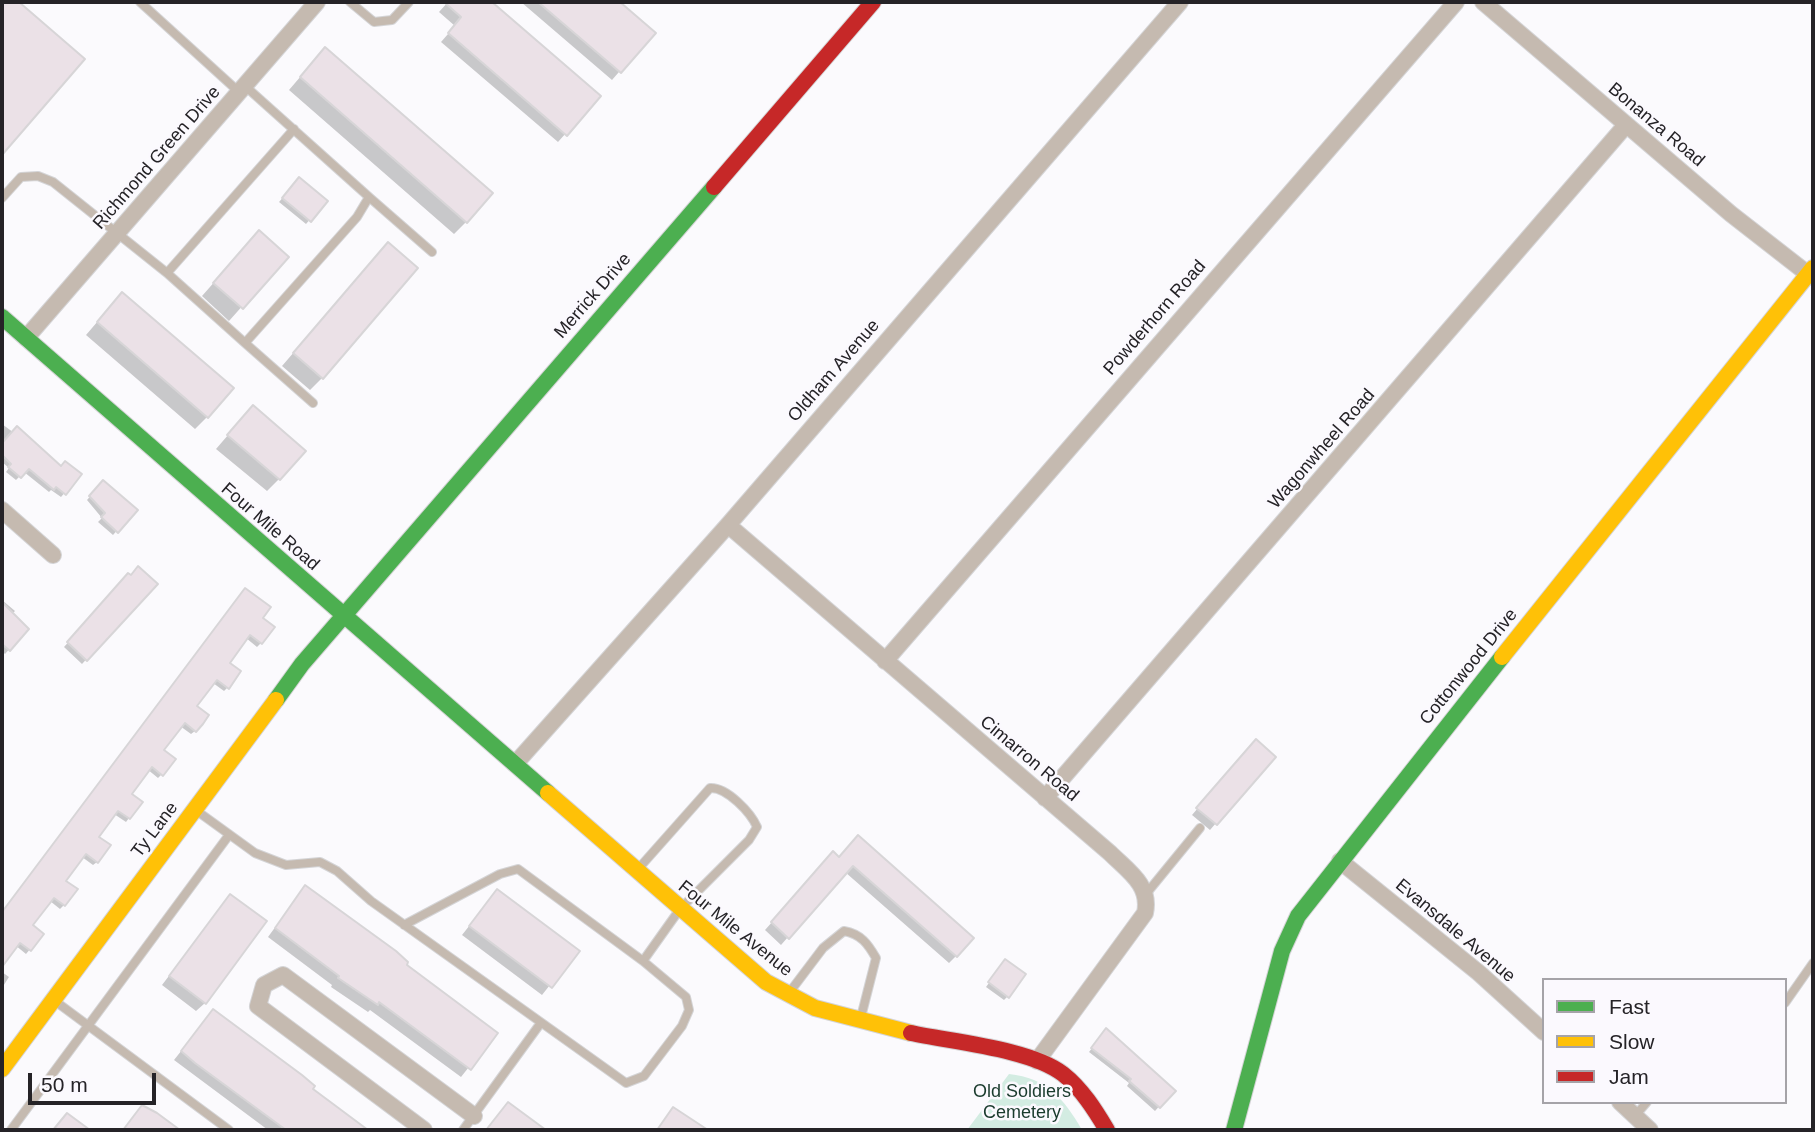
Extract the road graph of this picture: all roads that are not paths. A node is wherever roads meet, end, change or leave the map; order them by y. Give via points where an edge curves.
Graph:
1 (140, 2) edge
2 (317, 2) edge
3 (349, 2) edge
4 (409, 2) edge
5 (873, 2) edge
6 (1180, 2) edge
7 (1456, 2) edge
8 (1483, 2) edge
9 (242, 89) junction
10 (1626, 125) junction
11 (294, 130) junction
12 (369, 197) junction
13 (2, 198) edge
14 (117, 233) junction
15 (432, 252) dead end
16 (1811, 271) edge
17 (167, 273) junction
18 (2, 317) edge
19 (26, 338) junction
20 (246, 343) junction
21 (313, 403) dead end
22 (2, 510) edge
23 (728, 525) junction
24 (53, 555) dead end
25 (342, 616) junction
26 (885, 661) junction
27 (515, 764) junction
28 (1045, 798) junction
29 (195, 809) junction
30 (1200, 828) dead end
31 (229, 835) junction
32 (1340, 861) junction
33 (637, 871) junction
34 (1146, 894) junction
35 (680, 909) junction
36 (404, 925) junction
37 (643, 961) junction
38 (1813, 963) edge
39 (787, 996) junction
40 (53, 1000) junction
41 (1787, 1000) edge
42 (860, 1021) junction
43 (540, 1024) junction
44 (89, 1026) junction
45 (1542, 1030) edge
46 (1037, 1061) junction
47 (2, 1069) edge
48 (1622, 1104) edge
49 (1645, 1104) edge
50 (474, 1116) junction
51 (1635, 1116) junction
52 (11, 1130) edge
53 (229, 1130) edge
54 (424, 1130) edge
55 (463, 1130) edge
56 (1107, 1130) edge
57 (1234, 1130) edge
58 (1650, 1130) edge

1 - 9 lane
2 - 9 street, Richmond Green Drive
3 - 4 lane via 374,22 392,20
5 - 25 street, Merrick Drive
6 - 23 street, Oldham Avenue
7 - 26 street, Powderhorn Road
8 - 10 street, Bonanza Road
9 - 11 lane
9 - 14 street, Richmond Green Drive
10 - 16 street, Bonanza Road
10 - 28 street, Wagonwheel Road
11 - 12 lane
11 - 17 lane
12 - 15 lane
12 - 20 lane via 357,217
13 - 14 lane via 21,177 38,176 53,182
14 - 17 lane
14 - 19 street, Richmond Green Drive
16 - 32 street, Cottonwood Drive
17 - 20 lane
18 - 19 street, Four Mile Road
19 - 25 street, Four Mile Road
20 - 21 lane
22 - 24 street
23 - 26 street, Cimarron Road
23 - 27 street, Oldham Avenue
25 - 27 street, Four Mile Road
25 - 29 street, Ty Lane
26 - 28 street, Cimarron Road
27 - 33 street, Four Mile Avenue
28 - 34 street, Cimarron Road via 1135,877
29 - 31 lane
29 - 40 street, Ty Lane
30 - 34 lane
31 - 36 lane via 255,853 286,865 320,862
31 - 44 lane
32 - 45 street, Evansdale Avenue
32 - 57 street, Cottonwood Drive via 1288,933
33 - 35 street, Four Mile Avenue
33 - 35 lane via 710,788 723,791 757,828
34 - 46 street via 1139,923
35 - 37 lane
35 - 39 street, Four Mile Avenue
36 - 37 lane via 518,869
36 - 43 lane
37 - 43 lane via 687,997 689,1010 644,1076 626,1083
38 - 41 lane
39 - 42 street, Four Mile Avenue via 811,1008
39 - 42 lane via 822,948 845,931 855,933 869,944 876,958
40 - 44 lane
40 - 47 street, Ty Lane
42 - 46 street, Four Mile Avenue
43 - 50 lane
44 - 52 lane
44 - 53 lane
46 - 56 street, Four Mile Avenue via 1070,1080
48 - 51 street
49 - 51 lane
50 - 54 street via 283,975 264,985 258,1006
50 - 55 lane
51 - 58 street

